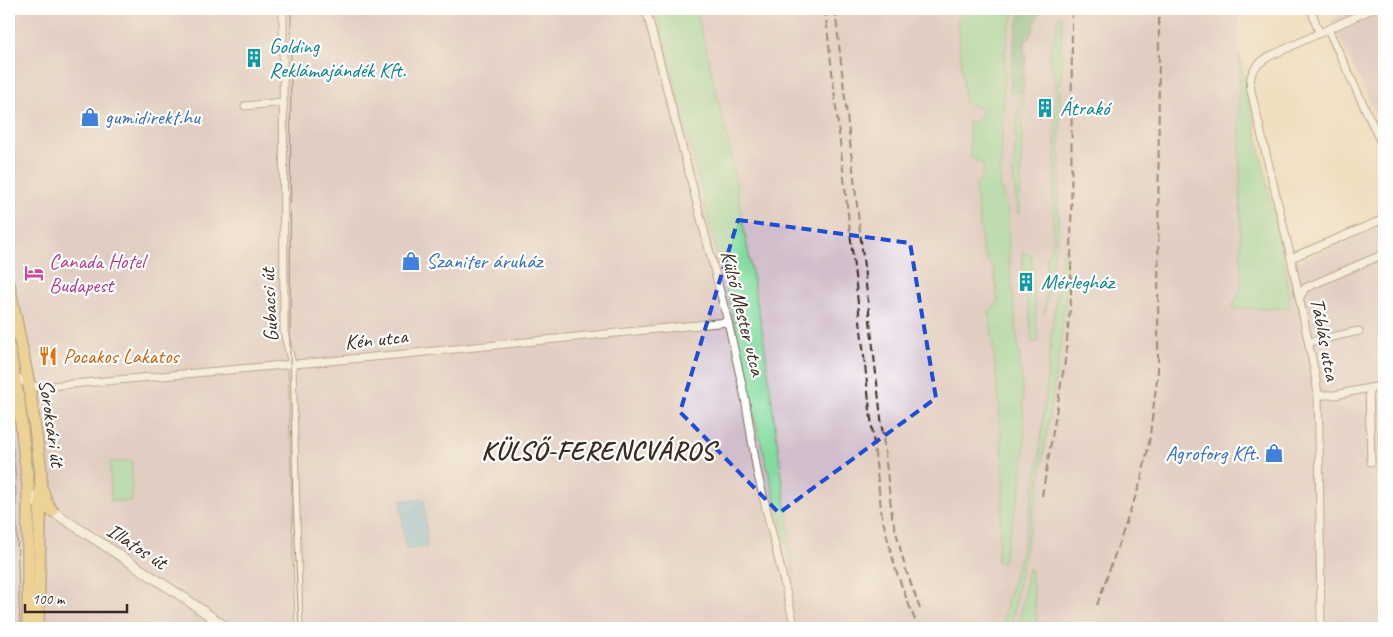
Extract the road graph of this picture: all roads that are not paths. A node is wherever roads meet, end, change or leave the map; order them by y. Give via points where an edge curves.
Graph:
1 (283, 9) edge
2 (646, 9) edge
3 (1311, 9) edge
4 (1372, 9) edge
5 (1328, 29) junction
6 (1319, 33) junction
7 (283, 102) junction
8 (245, 106) dead end
9 (1384, 150) edge
10 (1384, 219) edge
11 (1384, 254) edge
12 (1291, 258) junction
13 (9, 285) edge
14 (1300, 297) junction
15 (728, 322) junction
16 (1359, 331) dead end
17 (1309, 342) junction
18 (9, 348) edge
19 (292, 364) junction
20 (15, 376) junction
21 (29, 385) junction
22 (1384, 385) edge
23 (1369, 389) junction
24 (1318, 395) junction
25 (19, 403) junction
26 (1371, 462) dead end
27 (28, 485) junction
28 (45, 510) junction
29 (28, 519) junction
30 (28, 628) edge
31 (38, 628) edge
32 (227, 628) edge
33 (299, 628) edge
34 (795, 628) edge
35 (1321, 628) edge

1 - 7 street, Gubacsi út
2 - 15 street, Külső Mester utca
3 - 6 street
4 - 5 street
5 - 6 street
5 - 9 street
6 - 12 street, Táblás utca via 1258,63 1250,85
7 - 8 street
7 - 19 street, Gubacsi út via 284,332
10 - 12 street
11 - 14 street via 1305,288
12 - 14 street, Táblás utca
13 - 21 main road, Soroksári út
14 - 17 street, Táblás utca
15 - 19 street, Kén utca
15 - 34 street, Külső Mester utca via 757,471
16 - 17 street
17 - 24 street, Táblás utca
18 - 20 main road, Soroksári út
19 - 21 street, Kén utca
19 - 33 street, Gubacsi út
20 - 21 street
20 - 25 main road, Soroksári út
21 - 25 street
21 - 28 main road, Soroksári út
22 - 23 street
23 - 24 street
23 - 26 street
24 - 35 street, Táblás utca
25 - 27 main road, Soroksári út
27 - 28 street, Illatos út via 31,498
27 - 29 main road, Soroksári út
28 - 29 street
28 - 31 main road
28 - 32 street, Illatos út
29 - 30 main road, Soroksári út

